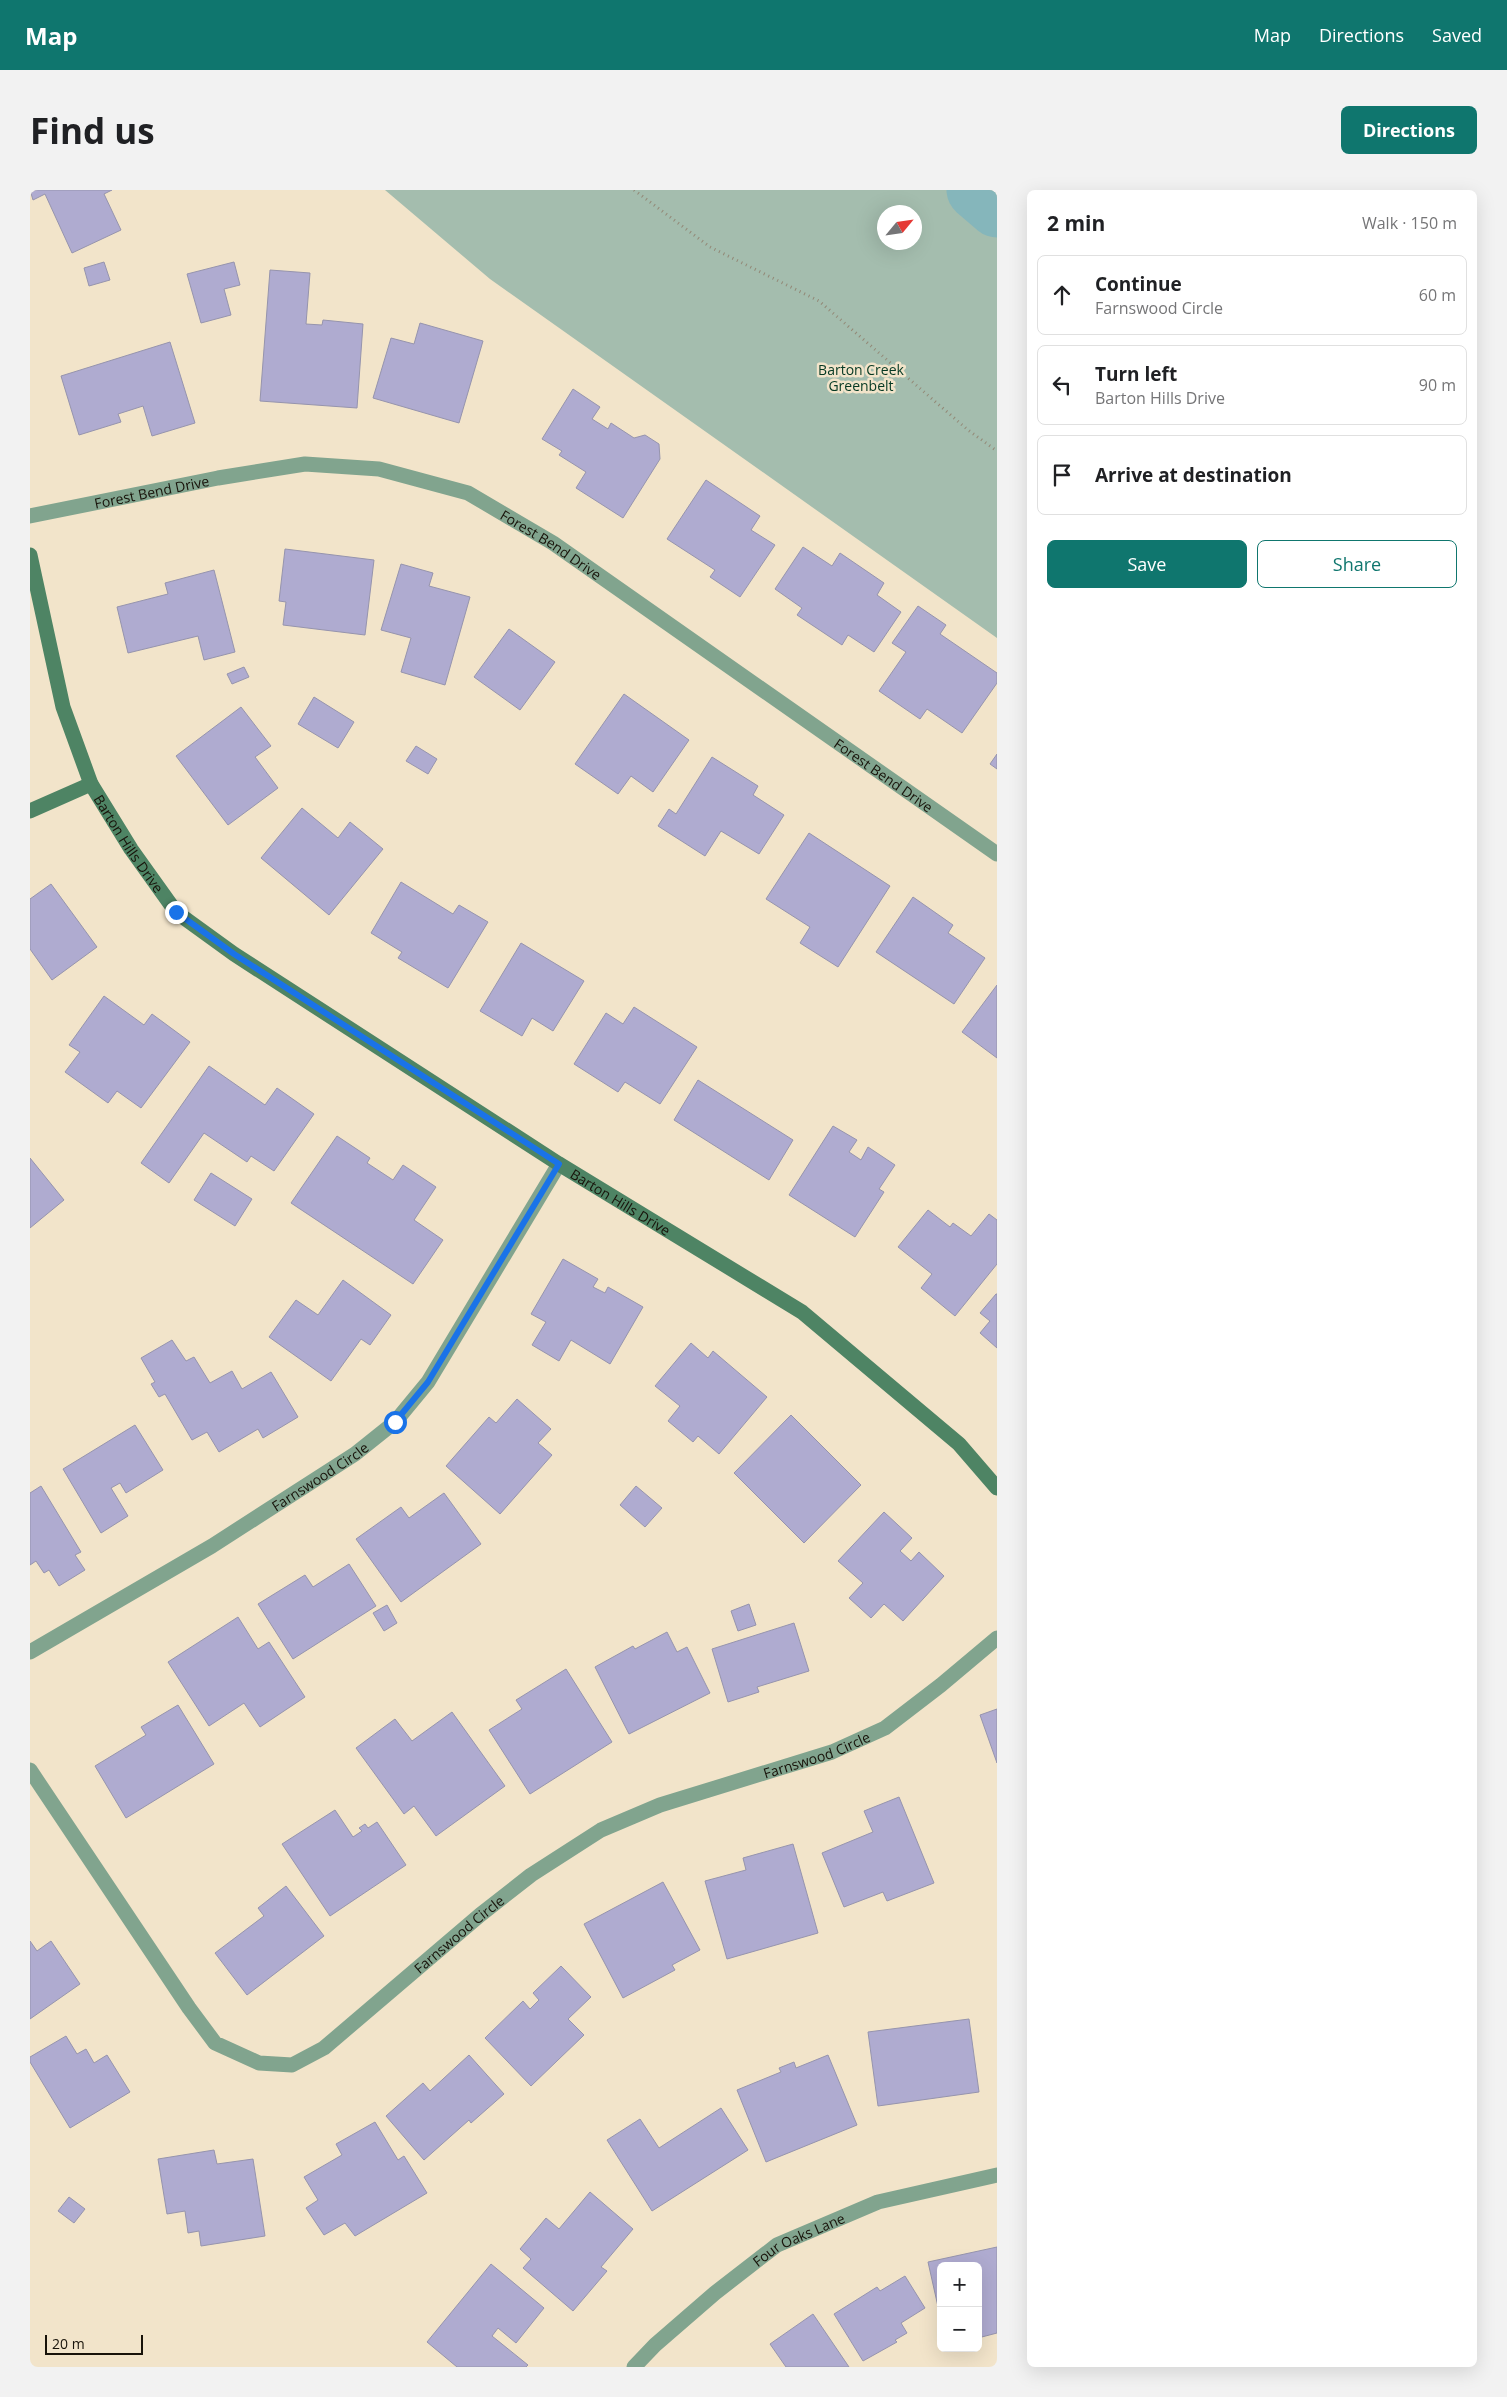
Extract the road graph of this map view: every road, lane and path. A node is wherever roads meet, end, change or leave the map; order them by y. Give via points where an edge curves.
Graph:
1 (634, 190) edge
2 (997, 451) edge
3 (30, 516) edge
4 (30, 555) edge
5 (91, 784) junction
6 (30, 811) edge
7 (997, 854) edge
8 (559, 1164) junction
9 (997, 1488) edge
10 (997, 1638) edge
11 (30, 1652) edge
12 (30, 1770) edge
13 (997, 2175) edge
14 (634, 2367) edge

1 - 2 path via 710,247 819,300 968,430
3 - 7 street, Forest Bend Drive via 305,464 379,469 468,493 553,543
4 - 5 street, Barton Hills Drive via 63,707
5 - 6 street, Barton Hills Drive
5 - 8 street, Barton Hills Drive via 176,912 234,954
8 - 9 street, Barton Hills Drive via 802,1312 959,1444
8 - 11 street, Farnswood Circle via 428,1382 395,1422 355,1454 212,1546
10 - 12 street, Farnswood Circle via 885,1728 832,1752 660,1805 601,1830 531,1875 324,2048 292,2065 259,2063 215,2043
13 - 14 street, Four Oaks Lane via 878,2202 777,2245 714,2293

